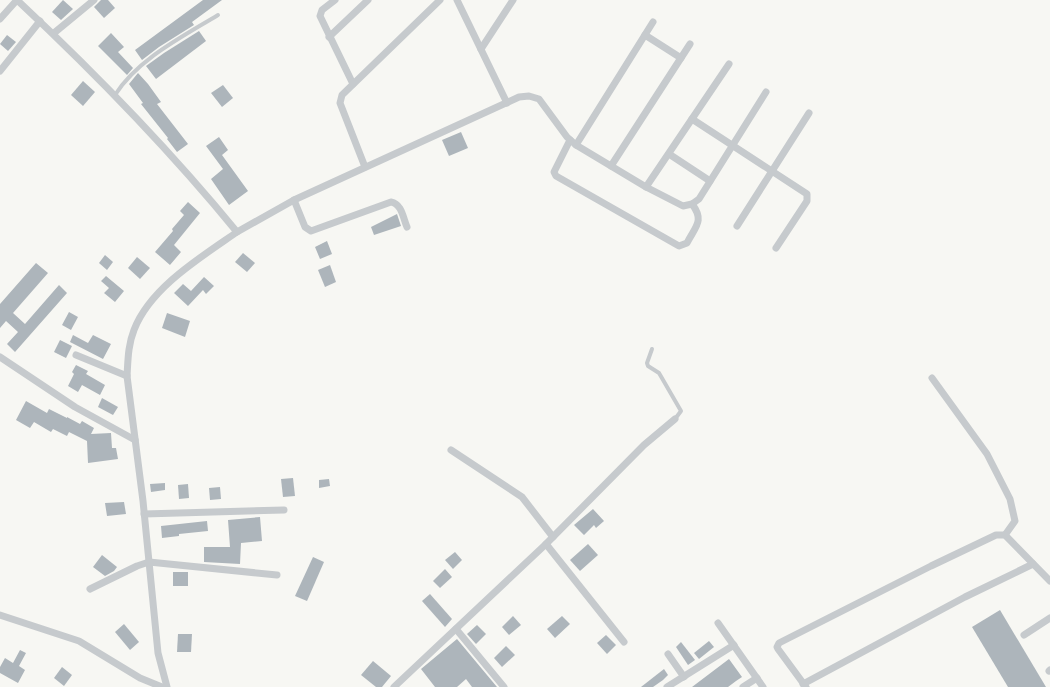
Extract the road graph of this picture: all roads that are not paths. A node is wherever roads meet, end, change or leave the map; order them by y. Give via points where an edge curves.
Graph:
1 (94, 0) edge
2 (335, 0) edge
3 (368, 0) edge
4 (440, 0) edge
5 (457, 0) edge
6 (513, 0) edge
7 (25, 3) edge
8 (218, 15) dead end
9 (0, 19) edge
10 (40, 21) junction
11 (653, 22) dead end
12 (54, 33) junction
13 (645, 35) junction
14 (329, 37) junction
15 (690, 44) dead end
16 (481, 49) junction
17 (681, 58) junction
18 (729, 64) dead end
19 (0, 71) edge
20 (353, 84) junction
21 (766, 92) dead end
22 (115, 95) junction
23 (507, 103) junction
24 (809, 113) dead end
25 (692, 119) junction
26 (573, 142) junction
27 (733, 145) junction
28 (669, 154) junction
29 (611, 166) junction
30 (365, 167) junction
31 (772, 171) junction
32 (710, 181) junction
33 (646, 187) junction
34 (294, 200) junction
35 (692, 204) junction
36 (737, 226) dead end
37 (407, 227) dead end
38 (237, 232) junction
39 (776, 248) dead end
40 (652, 350) dead end
41 (76, 355) dead end
42 (0, 357) edge
43 (127, 376) junction
44 (932, 378) dead end
45 (675, 419) joint
46 (135, 440) junction
47 (451, 450) dead end
48 (284, 510) dead end
49 (144, 514) junction
50 (1005, 535) junction
51 (553, 537) junction
52 (546, 544) junction
53 (149, 562) junction
54 (1033, 564) junction
55 (277, 575) dead end
56 (1050, 582) edge
57 (90, 589) dead end
58 (0, 615) edge
59 (1050, 618) edge
60 (718, 624) dead end
61 (456, 628) junction
62 (1024, 634) dead end
63 (624, 642) dead end
64 (734, 645) junction
65 (668, 654) dead end
66 (684, 677) junction
67 (757, 678) junction
68 (804, 685) edge
69 (162, 687) edge
70 (167, 687) edge
71 (394, 687) edge
72 (504, 687) edge
73 (667, 687) edge
74 (743, 687) edge
75 (763, 687) edge

1 - 12 street
2 - 14 street via 322,10 320,16
3 - 14 street
4 - 20 street
5 - 16 street
6 - 16 street
7 - 9 street via 17,0
7 - 10 street
8 - 22 lane via 151,58
10 - 12 street
10 - 19 street
11 - 13 street
12 - 22 street
13 - 17 street
13 - 26 street
14 - 20 street
15 - 17 street
16 - 23 street
17 - 29 street
18 - 25 street
20 - 30 street via 342,95 340,103
21 - 27 street
22 - 38 street
23 - 26 street via 519,97 534,96
23 - 30 street
24 - 31 street
25 - 27 street
25 - 28 street
26 - 29 street
26 - 35 street via 556,166 556,176 678,246 686,244 699,220
27 - 31 street
27 - 32 street
28 - 32 street
28 - 33 street
29 - 33 street
30 - 34 street
31 - 36 street
31 - 39 street via 807,194 807,201
32 - 35 street
33 - 35 street via 682,206
34 - 37 street via 305,227 311,231 391,202 400,207
34 - 38 street
38 - 43 street via 170,282 150,302 134,330
40 - 45 lane via 646,361 659,373 681,411
41 - 43 street
42 - 46 street via 75,407
43 - 46 street
44 - 50 street via 988,454 1010,499 1015,521
45 - 51 street via 644,445
46 - 49 street
47 - 51 street via 522,497
48 - 49 street
49 - 53 street
50 - 54 street
50 - 68 street via 996,535 931,566 779,643 778,649
51 - 52 street
52 - 61 street
52 - 63 street
53 - 55 street
53 - 57 street
53 - 70 street via 158,653
54 - 56 street
54 - 68 street via 965,597
58 - 69 street via 79,641 140,678
59 - 62 street
60 - 64 street
61 - 71 street
61 - 72 street
64 - 66 street
64 - 67 street
65 - 66 street
66 - 73 street
67 - 74 street
67 - 75 street

